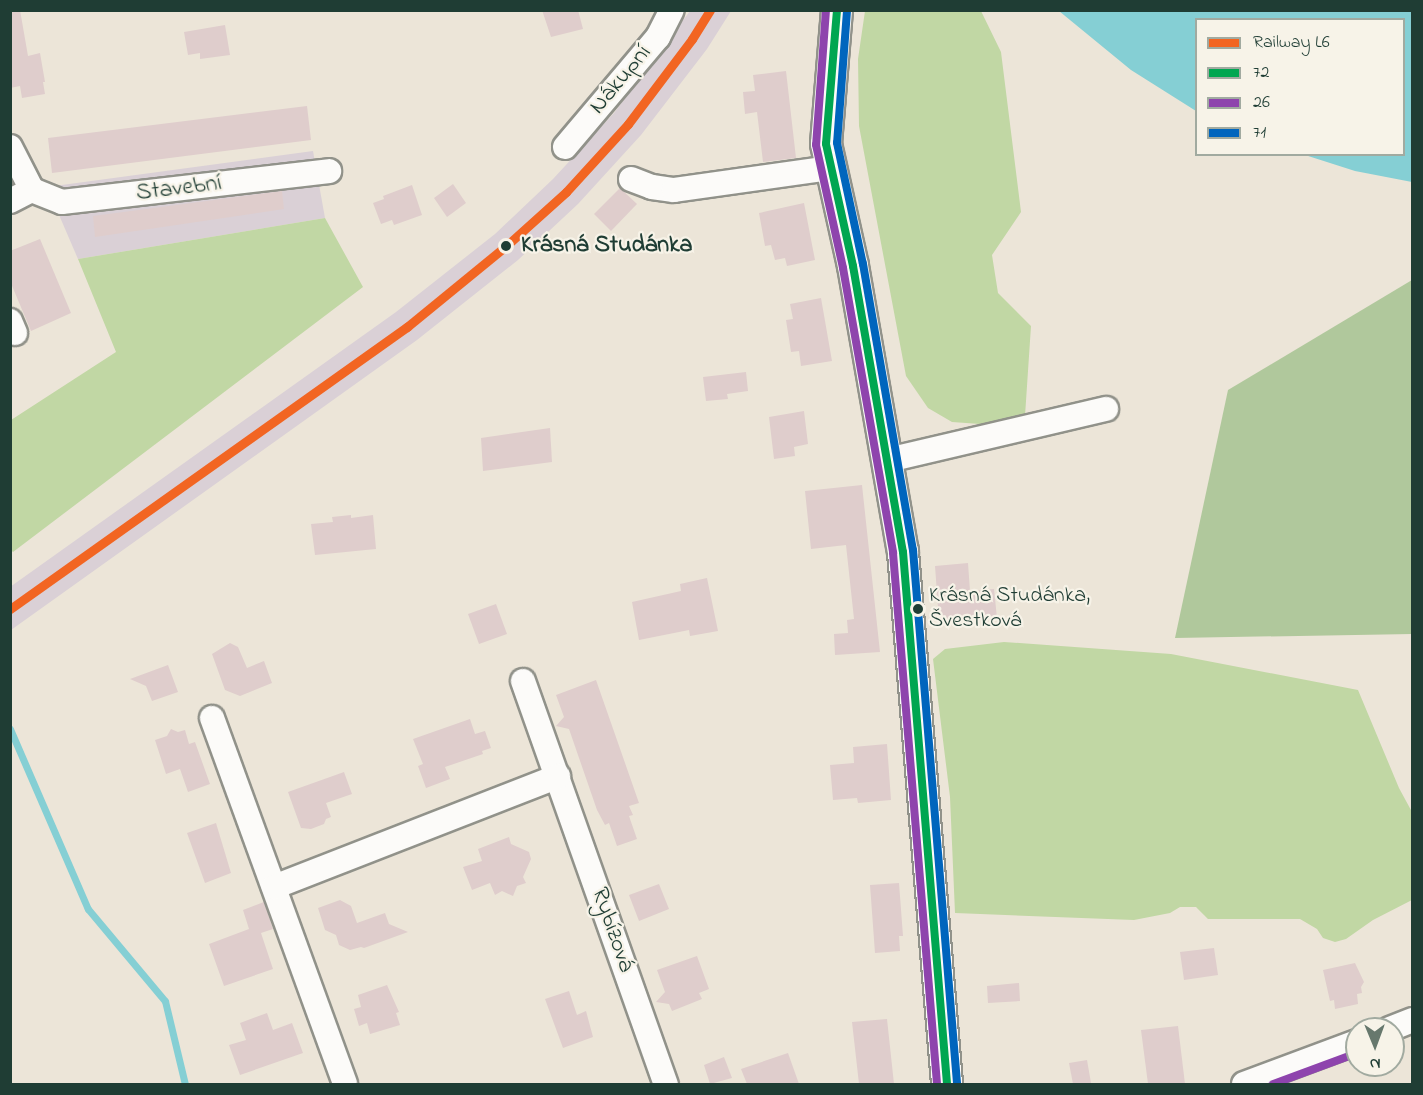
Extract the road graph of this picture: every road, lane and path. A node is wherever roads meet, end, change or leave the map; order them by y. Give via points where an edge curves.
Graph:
1 (672, 10) edge
2 (837, 10) edge
3 (10, 147) edge
4 (565, 147) dead end
5 (831, 168) junction
6 (329, 171) dead end
7 (631, 179) dead end
8 (21, 195) edge
9 (1106, 409) dead end
10 (888, 460) junction
11 (523, 681) dead end
12 (212, 718) dead end
13 (558, 776) junction
14 (274, 887) junction
15 (1345, 1046) edge
16 (345, 1084) edge
17 (666, 1084) edge
18 (947, 1084) edge
19 (1244, 1084) edge

1 - 4 street, Nákupní via 658,37
2 - 5 main road via 826,144
3 - 8 street, Stavební
5 - 7 street via 674,190
5 - 10 main road
6 - 8 street, Stavební via 62,202
9 - 10 street
10 - 18 main road via 903,552
11 - 13 street, Rybízová
12 - 14 street
13 - 14 street
13 - 17 street, Rybízová
14 - 16 street
15 - 19 street

